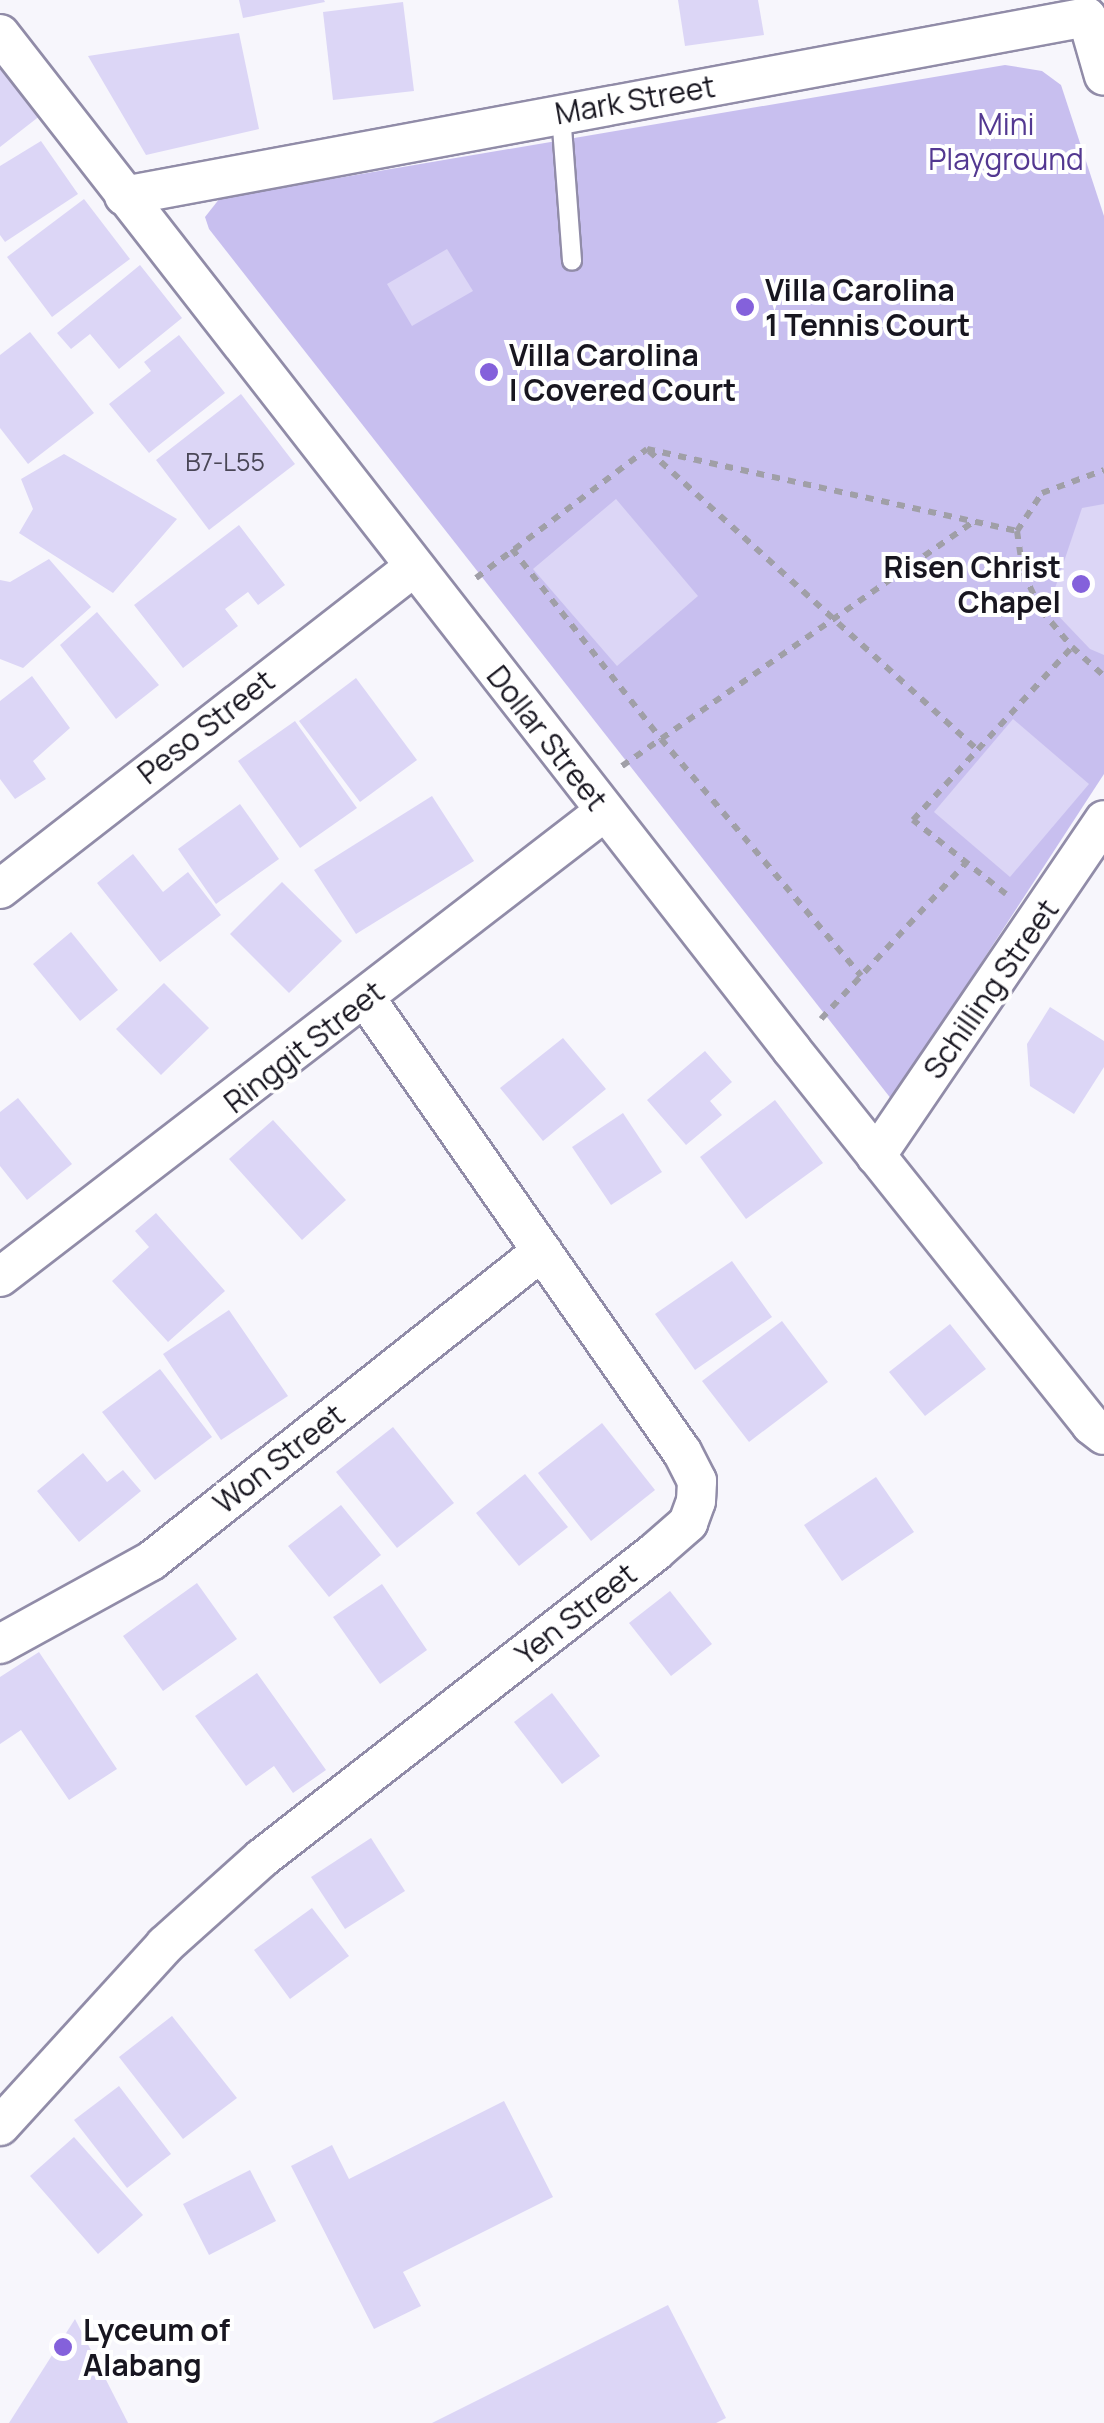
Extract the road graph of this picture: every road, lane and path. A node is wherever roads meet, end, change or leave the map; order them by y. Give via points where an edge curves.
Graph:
1 (0, 34) edge
2 (1104, 76) edge
3 (561, 114) junction
4 (124, 196) junction
5 (572, 261) dead end
6 (646, 449) junction
7 (1104, 470) edge
8 (974, 522) junction
9 (1016, 531) junction
10 (512, 548) junction
11 (414, 568) junction
12 (444, 604) junction
13 (832, 617) junction
14 (1072, 647) junction
15 (1104, 676) edge
16 (661, 739) junction
17 (978, 750) junction
18 (604, 812) junction
19 (1104, 820) edge
20 (967, 862) junction
21 (0, 888) edge
22 (1039, 922) junction
23 (861, 976) junction
24 (366, 999) junction
25 (792, 1050) junction
26 (876, 1156) junction
27 (542, 1250) junction
28 (0, 1277) edge
29 (1104, 1435) edge
30 (0, 1644) edge
31 (0, 2126) edge

1 - 4 street, Dollar Street
2 - 3 street, Mark Street via 1086,17
3 - 4 street, Mark Street
3 - 5 lane
4 - 11 street, Dollar Street
6 - 8 path
6 - 10 path
6 - 13 path
7 - 9 path via 1042,493
8 - 9 path
8 - 13 path
9 - 14 path via 1035,597
10 - 12 path
10 - 16 path
11 - 12 street, Dollar Street
11 - 21 street, Peso Street
12 - 18 street, Dollar Street
13 - 16 path
13 - 17 path
14 - 15 path
14 - 17 path
16 - 18 path via 623,765
16 - 23 path
17 - 20 path via 913,820
18 - 24 street, Ringgit Street
18 - 25 street, Dollar Street
19 - 22 street, Schilling Street
20 - 22 path
20 - 23 path
22 - 26 street, Schilling Street
23 - 25 path
24 - 27 street, Yen Street
24 - 28 street, Ringgit Street
25 - 26 street, Dollar Street
26 - 29 street, Dollar Street
27 - 30 street, Won Street via 151,1560
27 - 31 street, Yen Street via 682,1452 697,1481 688,1523 262,1858 166,1945

